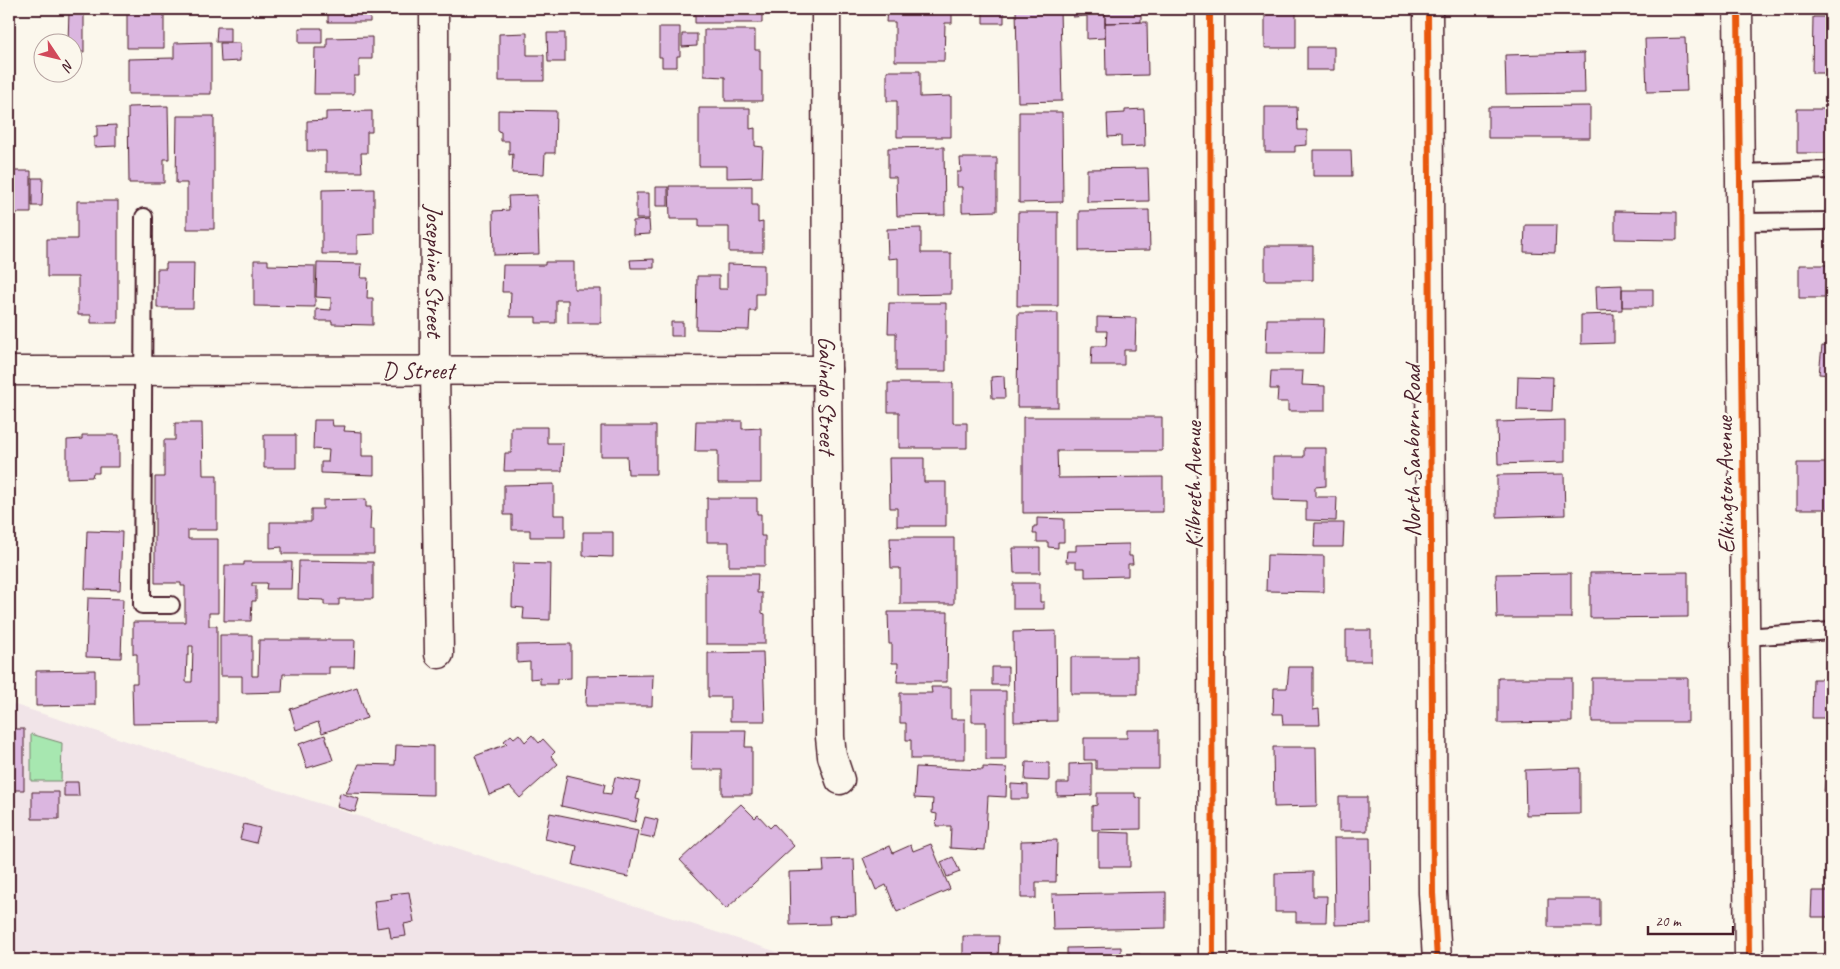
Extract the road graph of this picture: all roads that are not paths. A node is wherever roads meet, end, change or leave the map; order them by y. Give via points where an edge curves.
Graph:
1 (434, 9) edge
2 (826, 9) edge
3 (1210, 9) edge
4 (1428, 9) edge
5 (1738, 9) edge
6 (1831, 170) edge
7 (1740, 173) junction
8 (144, 217) dead end
9 (1831, 221) edge
10 (1740, 222) junction
11 (143, 370) junction
12 (435, 370) junction
13 (827, 370) junction
14 (9, 371) edge
15 (171, 605) dead end
16 (1831, 632) edge
17 (1745, 637) junction
18 (439, 654) dead end
19 (840, 780) dead end
20 (1433, 892) junction
21 (1213, 960) edge
22 (1429, 960) edge
23 (1437, 960) edge
24 (1749, 960) edge

1 - 12 street, Josephine Street
2 - 13 street, Galindo Street
3 - 21 street, Kilbreth Avenue
4 - 20 street, North Sanborn Road
5 - 7 street, Elkington Avenue
6 - 7 lane
7 - 10 street, Elkington Avenue
8 - 11 lane
9 - 10 lane
10 - 17 street, Elkington Avenue
11 - 12 street, D Street
11 - 14 street, D Street
11 - 15 lane via 142,605
12 - 13 street, D Street
12 - 18 street, Josephine Street
13 - 19 street, Galindo Street via 830,737
16 - 17 lane
17 - 24 street, Elkington Avenue
20 - 22 street, North Sanborn Road
20 - 23 street, North Sanborn Road

